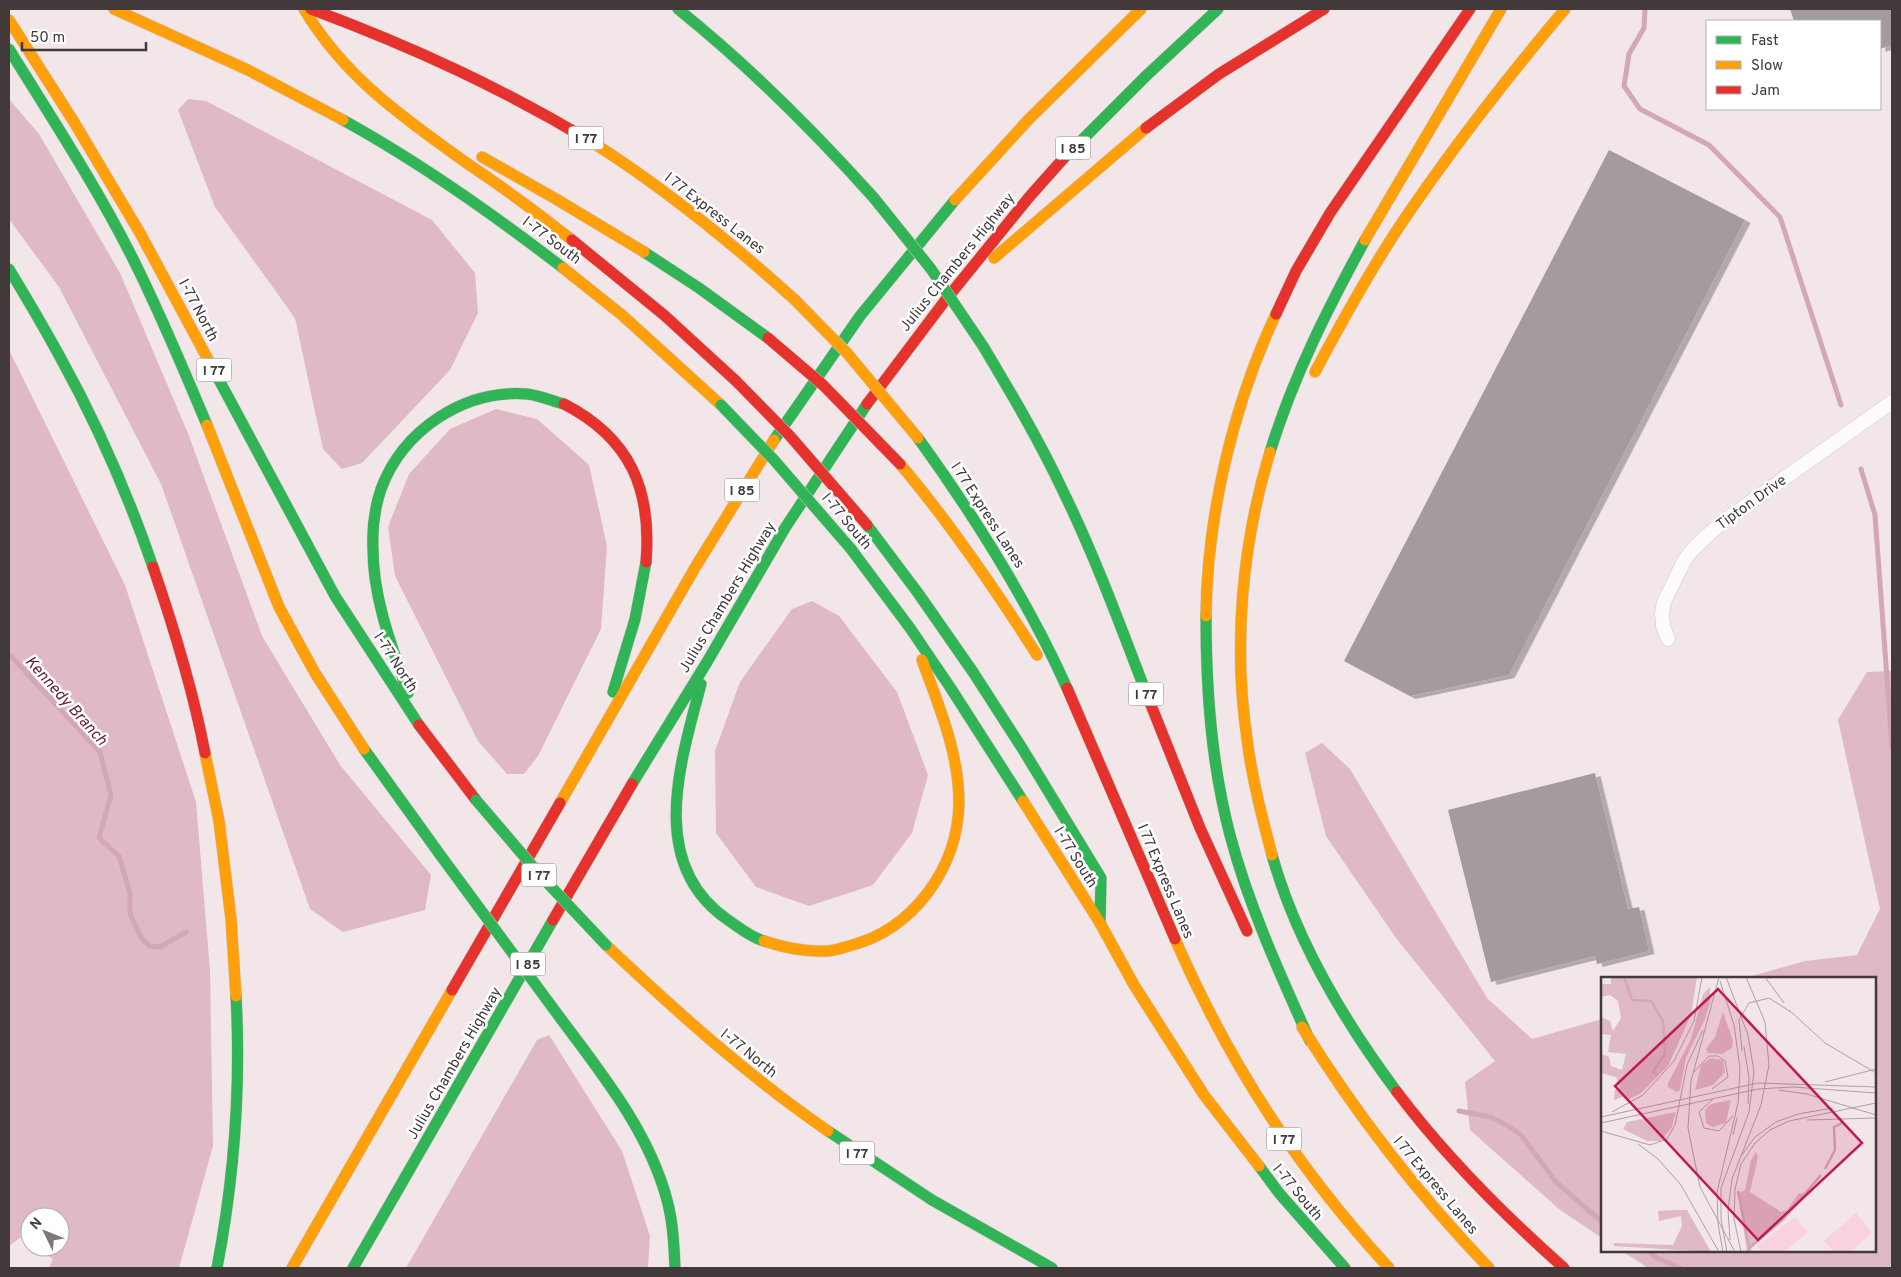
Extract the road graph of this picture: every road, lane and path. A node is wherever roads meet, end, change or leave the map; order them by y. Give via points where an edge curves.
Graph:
1 (114, 9) edge
2 (304, 9) edge
3 (312, 9) edge
4 (678, 9) edge
5 (1141, 9) edge
6 (1218, 9) edge
7 (1324, 9) edge
8 (1470, 9) edge
9 (1501, 9) edge
10 (1565, 9) edge
11 (9, 20) edge
12 (9, 49) edge
13 (391, 107) junction
14 (9, 269) edge
15 (944, 302) junction
16 (1310, 382) dead end
17 (1892, 402) edge
18 (1298, 409) dead end
19 (1260, 488) junction
20 (910, 628) junction
21 (1668, 639) dead end
22 (706, 662) junction
23 (417, 721) junction
24 (604, 726) junction
25 (1096, 753) junction
26 (1100, 923) junction
27 (1310, 1041) junction
28 (217, 1268) edge
29 (292, 1268) edge
30 (353, 1268) edge
31 (676, 1268) edge
32 (1052, 1268) edge
33 (1345, 1268) edge
34 (1388, 1268) edge
35 (1489, 1268) edge
36 (1564, 1268) edge

1 - 20 highway, I-77 South / I 77, bridge via 292,92 446,183 520,234 658,345 721,405 851,549
2 - 13 highway via 332,52
3 - 25 highway, I 77 Express Lanes / I 77, bridge via 492,85 582,136 692,212 796,300 918,438 979,525 1020,593 1059,669
4 - 27 highway, I 77 Express Lanes / I 77, bridge via 785,103 874,198 930,269 983,346 1032,428 1073,512 1198,823 1255,945
5 - 24 highway, I 85 via 989,160 860,315 737,498
6 - 15 highway, Julius Chambers Highway / I 85 via 1067,154
7 - 15 highway via 1241,60 1159,117
8 - 27 highway via 1350,182 1296,270 1246,389 1233,433 1211,544 1206,623 1208,704 1216,772 1231,838 1252,905
9 - 19 highway via 1365,239 1327,310 1284,410
10 - 16 highway via 1495,94 1412,208 1342,318
11 - 23 highway, I-77 North / I 77 via 136,226 336,596
12 - 31 highway, bridge via 88,179 151,295 279,607 312,671 342,719 616,1095 653,1159 661,1180 672,1220
13 - 25 highway, bridge via 636,247 713,297 823,385 900,464 944,516 983,570
13 - 26 highway, bridge via 608,267 676,325 790,436 867,525 952,640 1022,748 1101,878
14 - 28 highway via 61,358 127,497 164,596 191,688 212,783 226,869 236,988 237,1055 230,1193
15 - 22 highway, Julius Chambers Highway / I 85 via 869,401 828,462
17 - 21 street, Tipton Drive via 1721,523 1694,548 1664,602 1663,626
18 - 19 highway
19 - 36 highway via 1243,597 1243,702 1257,796 1285,893 1329,989 1392,1084 1470,1177
20 - 22 highway via 943,718 955,766 958,801 953,845 935,885 909,915 895,928 846,949 791,950 740,931 701,895 685,867 677,836 676,801 683,756
20 - 26 highway, I-77 South / I 77
22 - 30 highway, Julius Chambers Highway / I 85 via 632,783
23 - 24 highway via 384,621 375,582 373,528 380,492 403,450 437,416 481,397 516,393 563,403 594,421 619,446 637,477 642,494 647,532 644,572
23 - 32 highway, I-77 North / I 77, bridge via 476,800 540,876 678,1014 823,1130 978,1228
24 - 29 highway, I 85
25 - 34 highway, I 77 Express Lanes / I 77 via 1181,954 1241,1070 1283,1138 1349,1224
26 - 33 highway, I-77 South / I 77 via 1138,993 1209,1102 1278,1193
27 - 35 highway, I 77 Express Lanes / I 77 via 1381,1144 1434,1209

